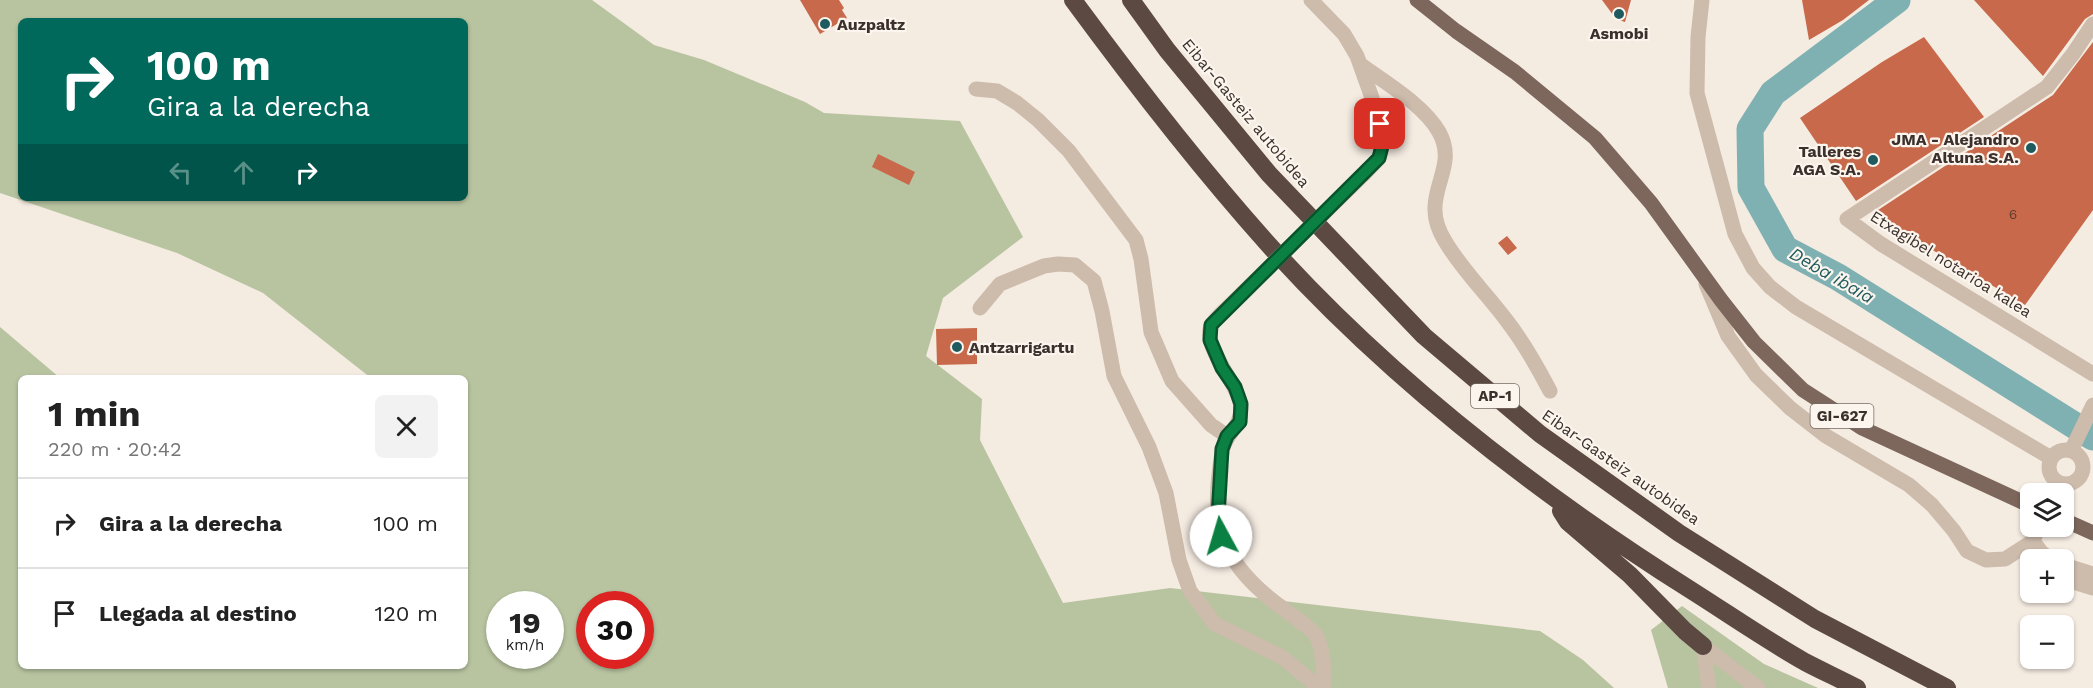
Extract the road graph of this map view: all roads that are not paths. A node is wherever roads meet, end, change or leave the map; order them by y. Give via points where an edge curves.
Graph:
1 (1073, 0) edge
2 (1131, 0) edge
3 (1311, 0) edge
4 (1417, 0) edge
5 (1702, 0) edge
6 (2093, 24) edge
7 (1360, 64) junction
8 (976, 89) dead end
9 (1700, 272) junction
10 (980, 308) dead end
11 (2093, 374) edge
12 (1550, 391) dead end
13 (2093, 405) edge
14 (1227, 436) junction
15 (2073, 446) junction
16 (2051, 458) junction
17 (2087, 477) edge
18 (2054, 483) edge
19 (2073, 483) edge
20 (1554, 499) junction
21 (2020, 501) edge
22 (2074, 525) edge
23 (2093, 533) edge
24 (2035, 537) edge
25 (2033, 541) junction
26 (2032, 549) edge
27 (2039, 549) edge
28 (2074, 568) edge
29 (2093, 574) edge
30 (2074, 582) edge
31 (2093, 588) edge
32 (1703, 646) junction
33 (1316, 688) edge
34 (1323, 688) edge
35 (1709, 688) edge
36 (1758, 688) edge
37 (1857, 688) edge
38 (1947, 688) edge

1 - 20 highway, AP-1 via 1268,244 1416,388
2 - 38 highway, Eibar-Gasteiz autobidea / AP-1 via 1269,174 1424,336 1522,419 1708,551 1815,619
3 - 7 street via 1344,34
4 - 9 main road, GI-627 via 1515,72 1595,138 1651,203
5 - 16 street via 1697,93 1735,234 1753,268 1796,307
6 - 11 street, Etxagibel notarioa kalea via 2047,87 1847,219 1881,244
7 - 12 street via 1420,109 1439,132 1446,153 1434,196 1434,219 1445,241 1530,353
7 - 14 street, bridge via 1384,138 1379,158 1211,325 1210,340 1241,404 1240,422
8 - 14 street via 997,92 1038,120 1069,151 1136,240 1151,332 1172,381 1211,425
9 - 21 main road, GI-627 via 1754,342 1803,390 1862,428
9 - 25 street via 1728,336 1756,375 1826,436 1909,485 1932,505 1967,551 1986,560 2005,559
10 - 33 street via 1000,284 1044,266 1075,265 1094,281 1114,376 1149,447 1166,493 1179,560 1190,591 1215,624 1282,657
13 - 15 street
14 - 34 street via 1219,477 1221,536 1241,572 1316,635 1323,660
15 - 16 street
15 - 17 street
16 - 18 street via 2049,473
17 - 19 street
20 - 32 highway via 1568,522
20 - 37 highway, AP-1 via 1805,662
22 - 23 main road
24 - 25 street
25 - 26 street
25 - 27 street
28 - 29 street
30 - 31 street
32 - 35 street
32 - 36 street

